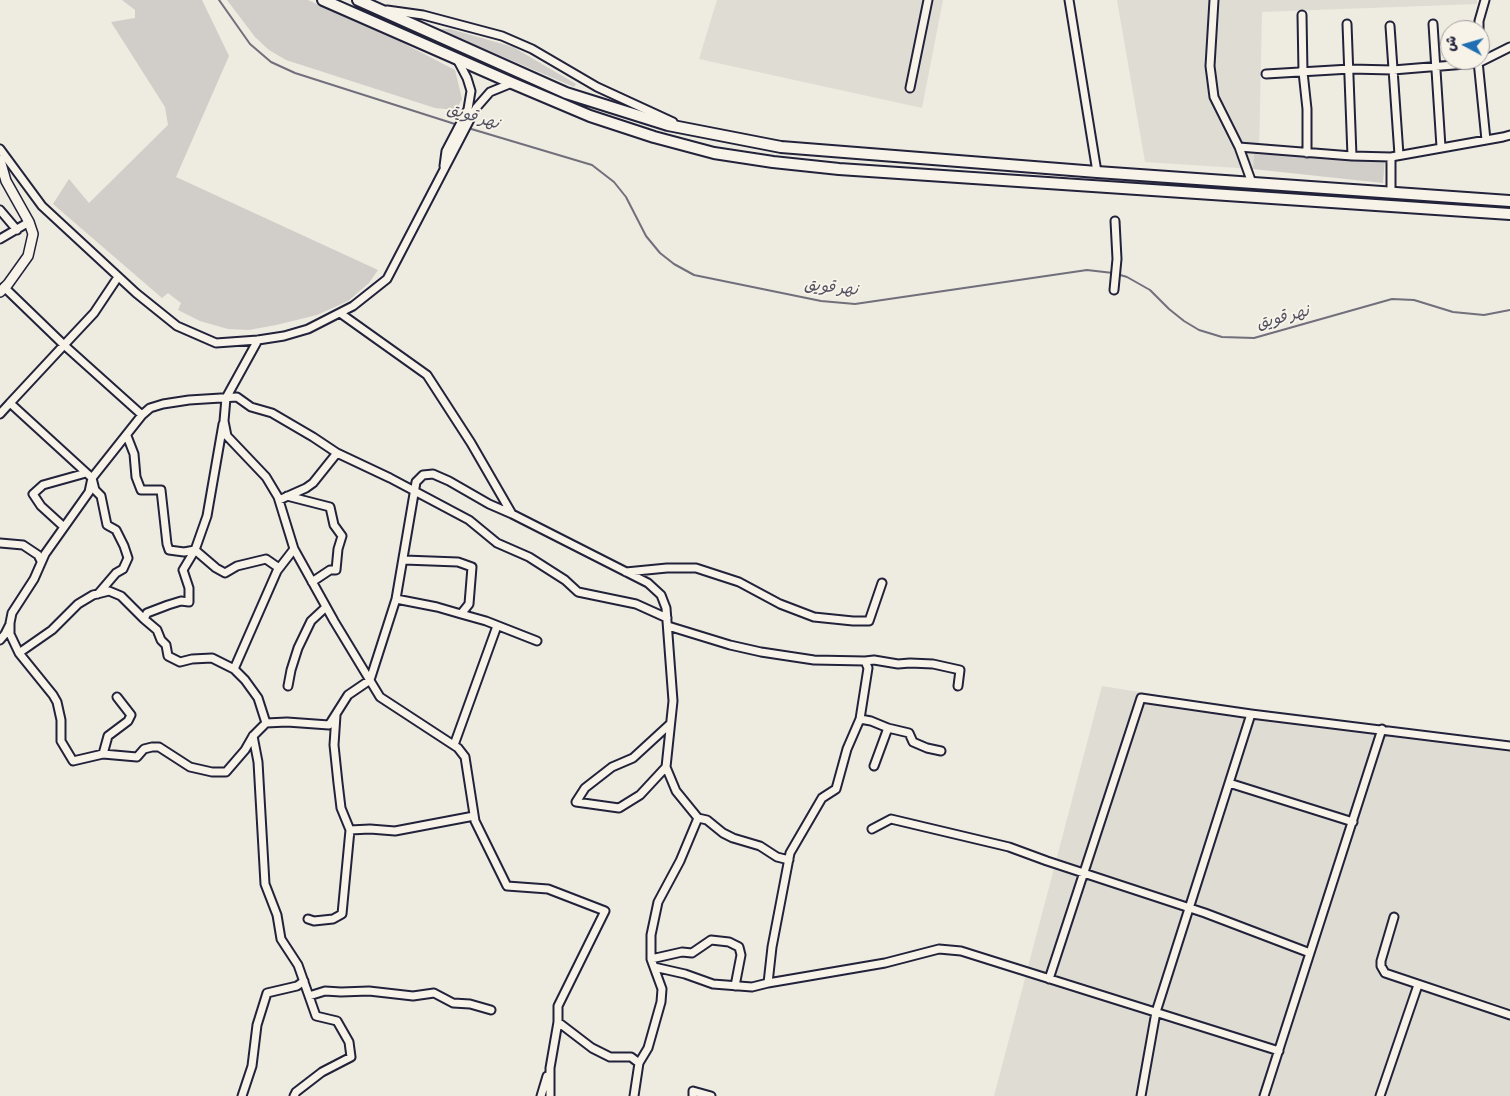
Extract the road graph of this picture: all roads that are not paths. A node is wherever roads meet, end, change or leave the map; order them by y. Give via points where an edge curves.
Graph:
1 (323, 0) edge
2 (358, 0) edge
3 (928, 0) edge
4 (1069, 0) edge
5 (1214, 0) edge
6 (1485, 0) edge
7 (376, 8) junction
8 (1302, 15) dead end
9 (1479, 20) edge
10 (1347, 24) dead end
11 (1433, 24) dead end
12 (1390, 26) dead end
13 (1510, 47) edge
14 (1490, 56) edge
15 (457, 58) junction
16 (1436, 67) junction
17 (1440, 67) edge
18 (1350, 69) junction
19 (1393, 70) junction
20 (1479, 70) edge
21 (1303, 72) junction
22 (1266, 74) dead end
23 (512, 84) junction
24 (910, 88) dead end
25 (686, 129) junction
26 (1510, 135) edge
27 (1486, 140) junction
28 (1239, 147) junction
29 (1441, 148) junction
30 (0, 149) edge
31 (450, 153) junction
32 (1307, 153) junction
33 (1352, 156) junction
34 (1395, 156) junction
35 (0, 160) edge
36 (1097, 172) junction
37 (1252, 183) junction
38 (1353, 190) junction
39 (1391, 193) junction
40 (1510, 201) edge
41 (1352, 203) junction
42 (0, 210) edge
43 (1510, 214) edge
44 (1115, 221) dead end
45 (29, 222) junction
46 (17, 230) junction
47 (0, 239) edge
48 (118, 277) junction
49 (1114, 287) dead end
50 (2, 290) edge
51 (340, 313) junction
52 (258, 340) junction
53 (64, 345) junction
54 (226, 398) junction
55 (10, 403) junction
56 (0, 414) edge
57 (142, 415) junction
58 (224, 421) junction
59 (127, 436) junction
60 (337, 453) junction
61 (89, 475) junction
62 (414, 490) junction
63 (287, 496) junction
64 (279, 500) junction
65 (512, 514) junction
66 (64, 527) junction
67 (0, 543) edge
68 (294, 549) junction
69 (195, 550) junction
70 (404, 560) junction
71 (41, 561) junction
72 (280, 568) junction
73 (626, 572) junction
74 (312, 582) junction
75 (882, 583) dead end
76 (98, 594) junction
77 (396, 599) junction
78 (326, 607) junction
79 (461, 614) junction
80 (667, 618) junction
81 (144, 619) junction
82 (10, 623) junction
83 (497, 626) junction
84 (668, 626) junction
85 (0, 640) edge
86 (537, 641) dead end
87 (19, 653) junction
88 (865, 662) junction
89 (234, 669) junction
90 (370, 680) junction
91 (288, 686) dead end
92 (958, 686) dead end
93 (117, 697) dead end
94 (336, 714) junction
95 (1251, 714) junction
96 (860, 719) junction
97 (266, 723) junction
98 (670, 724) junction
99 (888, 728) junction
100 (1382, 729) junction
101 (253, 736) junction
102 (454, 745) junction
103 (1510, 746) edge
104 (941, 750) dead end
105 (102, 754) junction
106 (874, 766) dead end
107 (666, 767) junction
108 (1229, 783) junction
109 (474, 816) junction
110 (698, 818) junction
111 (1353, 822) junction
112 (872, 829) dead end
113 (350, 830) junction
114 (789, 860) junction
115 (1084, 873) junction
116 (1190, 908) junction
117 (1394, 917) dead end
118 (308, 919) dead end
119 (1310, 953) junction
120 (651, 958) junction
121 (654, 967) junction
122 (1049, 979) junction
123 (304, 981) junction
124 (768, 983) junction
125 (1418, 984) junction
126 (735, 986) junction
127 (309, 996) junction
128 (491, 1010) dead end
129 (1156, 1012) junction
130 (1510, 1015) edge
131 (558, 1022) junction
132 (1279, 1051) junction
133 (639, 1064) junction
134 (550, 1068) junction
135 (242, 1096) edge
136 (294, 1096) edge
137 (541, 1096) edge
138 (550, 1096) edge
139 (634, 1096) edge
140 (693, 1096) edge
141 (711, 1096) edge
142 (1141, 1096) edge
143 (1264, 1096) edge
144 (1380, 1096) edge

1 - 15 main road
2 - 7 main road
3 - 24 street
4 - 36 street
5 - 28 street via 1210,66 1214,97
6 - 9 street
7 - 25 main road via 566,94
7 - 25 street via 502,36
8 - 21 street
10 - 18 street
11 - 16 street
12 - 19 street
13 - 14 street
15 - 23 main road
15 - 31 street via 470,92 468,109
16 - 17 street
16 - 19 street
16 - 29 street
18 - 19 street
18 - 21 street
18 - 33 street
19 - 34 street
20 - 27 street
21 - 22 street
21 - 32 street
23 - 31 street via 490,92 476,108
23 - 41 main road via 590,116 654,137 714,153 772,162
25 - 36 main road via 781,147
26 - 27 street
27 - 29 street
28 - 32 street
28 - 37 street
29 - 34 street
30 - 48 street via 42,206
31 - 51 street via 388,279
32 - 33 street
33 - 34 street
34 - 39 street
35 - 45 street via 6,181
36 - 37 main road
37 - 38 main road
38 - 39 main road
38 - 41 main road
39 - 40 main road
41 - 43 main road
42 - 46 street
44 - 49 street via 1117,259
45 - 46 street
45 - 50 street via 33,234 28,256
46 - 47 street
48 - 52 street via 177,326 216,344
48 - 53 street via 94,313
50 - 53 street
51 - 52 street via 308,329
51 - 65 street via 427,375
52 - 54 street
53 - 55 street
53 - 57 street
54 - 57 street via 163,404
54 - 58 street
54 - 60 street via 237,397 251,407 272,413
55 - 56 street
55 - 61 street
57 - 59 street
58 - 64 street via 227,436 266,477
58 - 69 street via 207,516
59 - 61 street
59 - 69 street via 142,490 161,490 169,550
60 - 62 street
60 - 63 street via 313,483
61 - 66 street via 89,492
61 - 66 street via 43,485 33,494
61 - 76 street via 101,496 107,525 116,530 128,558 123,570 116,573
62 - 65 street via 423,475 433,474
62 - 70 street
62 - 80 street via 469,520 497,543 529,558 578,592 636,604
63 - 64 street
63 - 74 street via 330,507 334,525 342,536 336,570 330,570
64 - 68 street
65 - 73 street
66 - 71 street
67 - 71 street via 22,545 38,554
68 - 72 street
68 - 74 street
69 - 72 street via 216,568 226,572 266,559
69 - 81 street via 183,570 189,588 189,602 168,605 147,613
70 - 77 street
70 - 79 street via 458,562 472,567 468,604
71 - 82 street via 34,579 12,613
72 - 89 street
73 - 75 street via 696,568 739,582 780,604 814,617 853,621 869,620
73 - 80 street via 661,595
74 - 78 street
76 - 81 street via 109,591 121,596
76 - 87 street via 78,604 52,630
77 - 79 street
77 - 90 street
78 - 90 street
78 - 91 street via 311,621 298,648
79 - 83 street
80 - 84 street
81 - 89 street via 157,630 166,644 168,656 180,662 212,658
82 - 85 street
82 - 87 street via 10,634
83 - 86 street
83 - 102 street
84 - 88 street via 761,652 814,660
84 - 98 street via 673,701
87 - 105 street via 57,702 61,741 73,761
88 - 92 street via 933,664 960,670
88 - 96 street via 868,668
89 - 97 street via 258,698
90 - 94 street via 348,695
90 - 102 street via 380,697
93 - 105 street via 131,715 108,736
94 - 97 street via 329,725
94 - 113 street via 334,745 341,808
95 - 100 street
95 - 108 street
95 - 115 street via 1142,698
96 - 99 street
96 - 114 street via 847,749 836,789 822,798
97 - 101 street
98 - 107 street
98 - 107 street via 633,758 612,767 585,788 576,802 619,808 640,795
99 - 104 street via 909,733 913,742 927,748
99 - 106 street
100 - 103 street
100 - 111 street
101 - 105 street via 226,772 190,767 159,747 144,749 137,757
101 - 123 street via 258,762 265,884 277,915 281,939
102 - 109 street via 465,757
107 - 110 street via 676,791
108 - 111 street
108 - 116 street
109 - 113 street via 395,831
109 - 131 street via 507,886 548,889 605,911 558,1006
110 - 114 street via 707,820 733,838
110 - 120 street via 658,902 650,934
111 - 119 street
112 - 115 street via 891,819 1009,847
113 - 118 street via 342,914 333,919
114 - 124 street
115 - 116 street
115 - 122 street
116 - 119 street
116 - 129 street
117 - 125 street via 1381,966 1387,974
119 - 132 street
120 - 121 street
120 - 126 street via 692,953 711,940 730,942 739,947 741,955
121 - 126 street via 712,984
121 - 133 street via 662,989 660,1002 648,1048
122 - 124 street via 961,950 939,948 886,963
122 - 129 street
123 - 127 street
123 - 135 street via 297,986 267,993 257,1025 252,1066
124 - 126 street via 752,987
125 - 130 street
125 - 144 street
127 - 128 street via 325,990 413,996 434,993 453,1003
127 - 136 street via 316,1016 337,1021 349,1042 351,1058 322,1072
129 - 132 street
129 - 142 street
131 - 133 street via 598,1051 610,1057 631,1057
131 - 134 street
132 - 143 street
133 - 139 street
134 - 137 street
134 - 138 street
140 - 141 street via 694,1091

